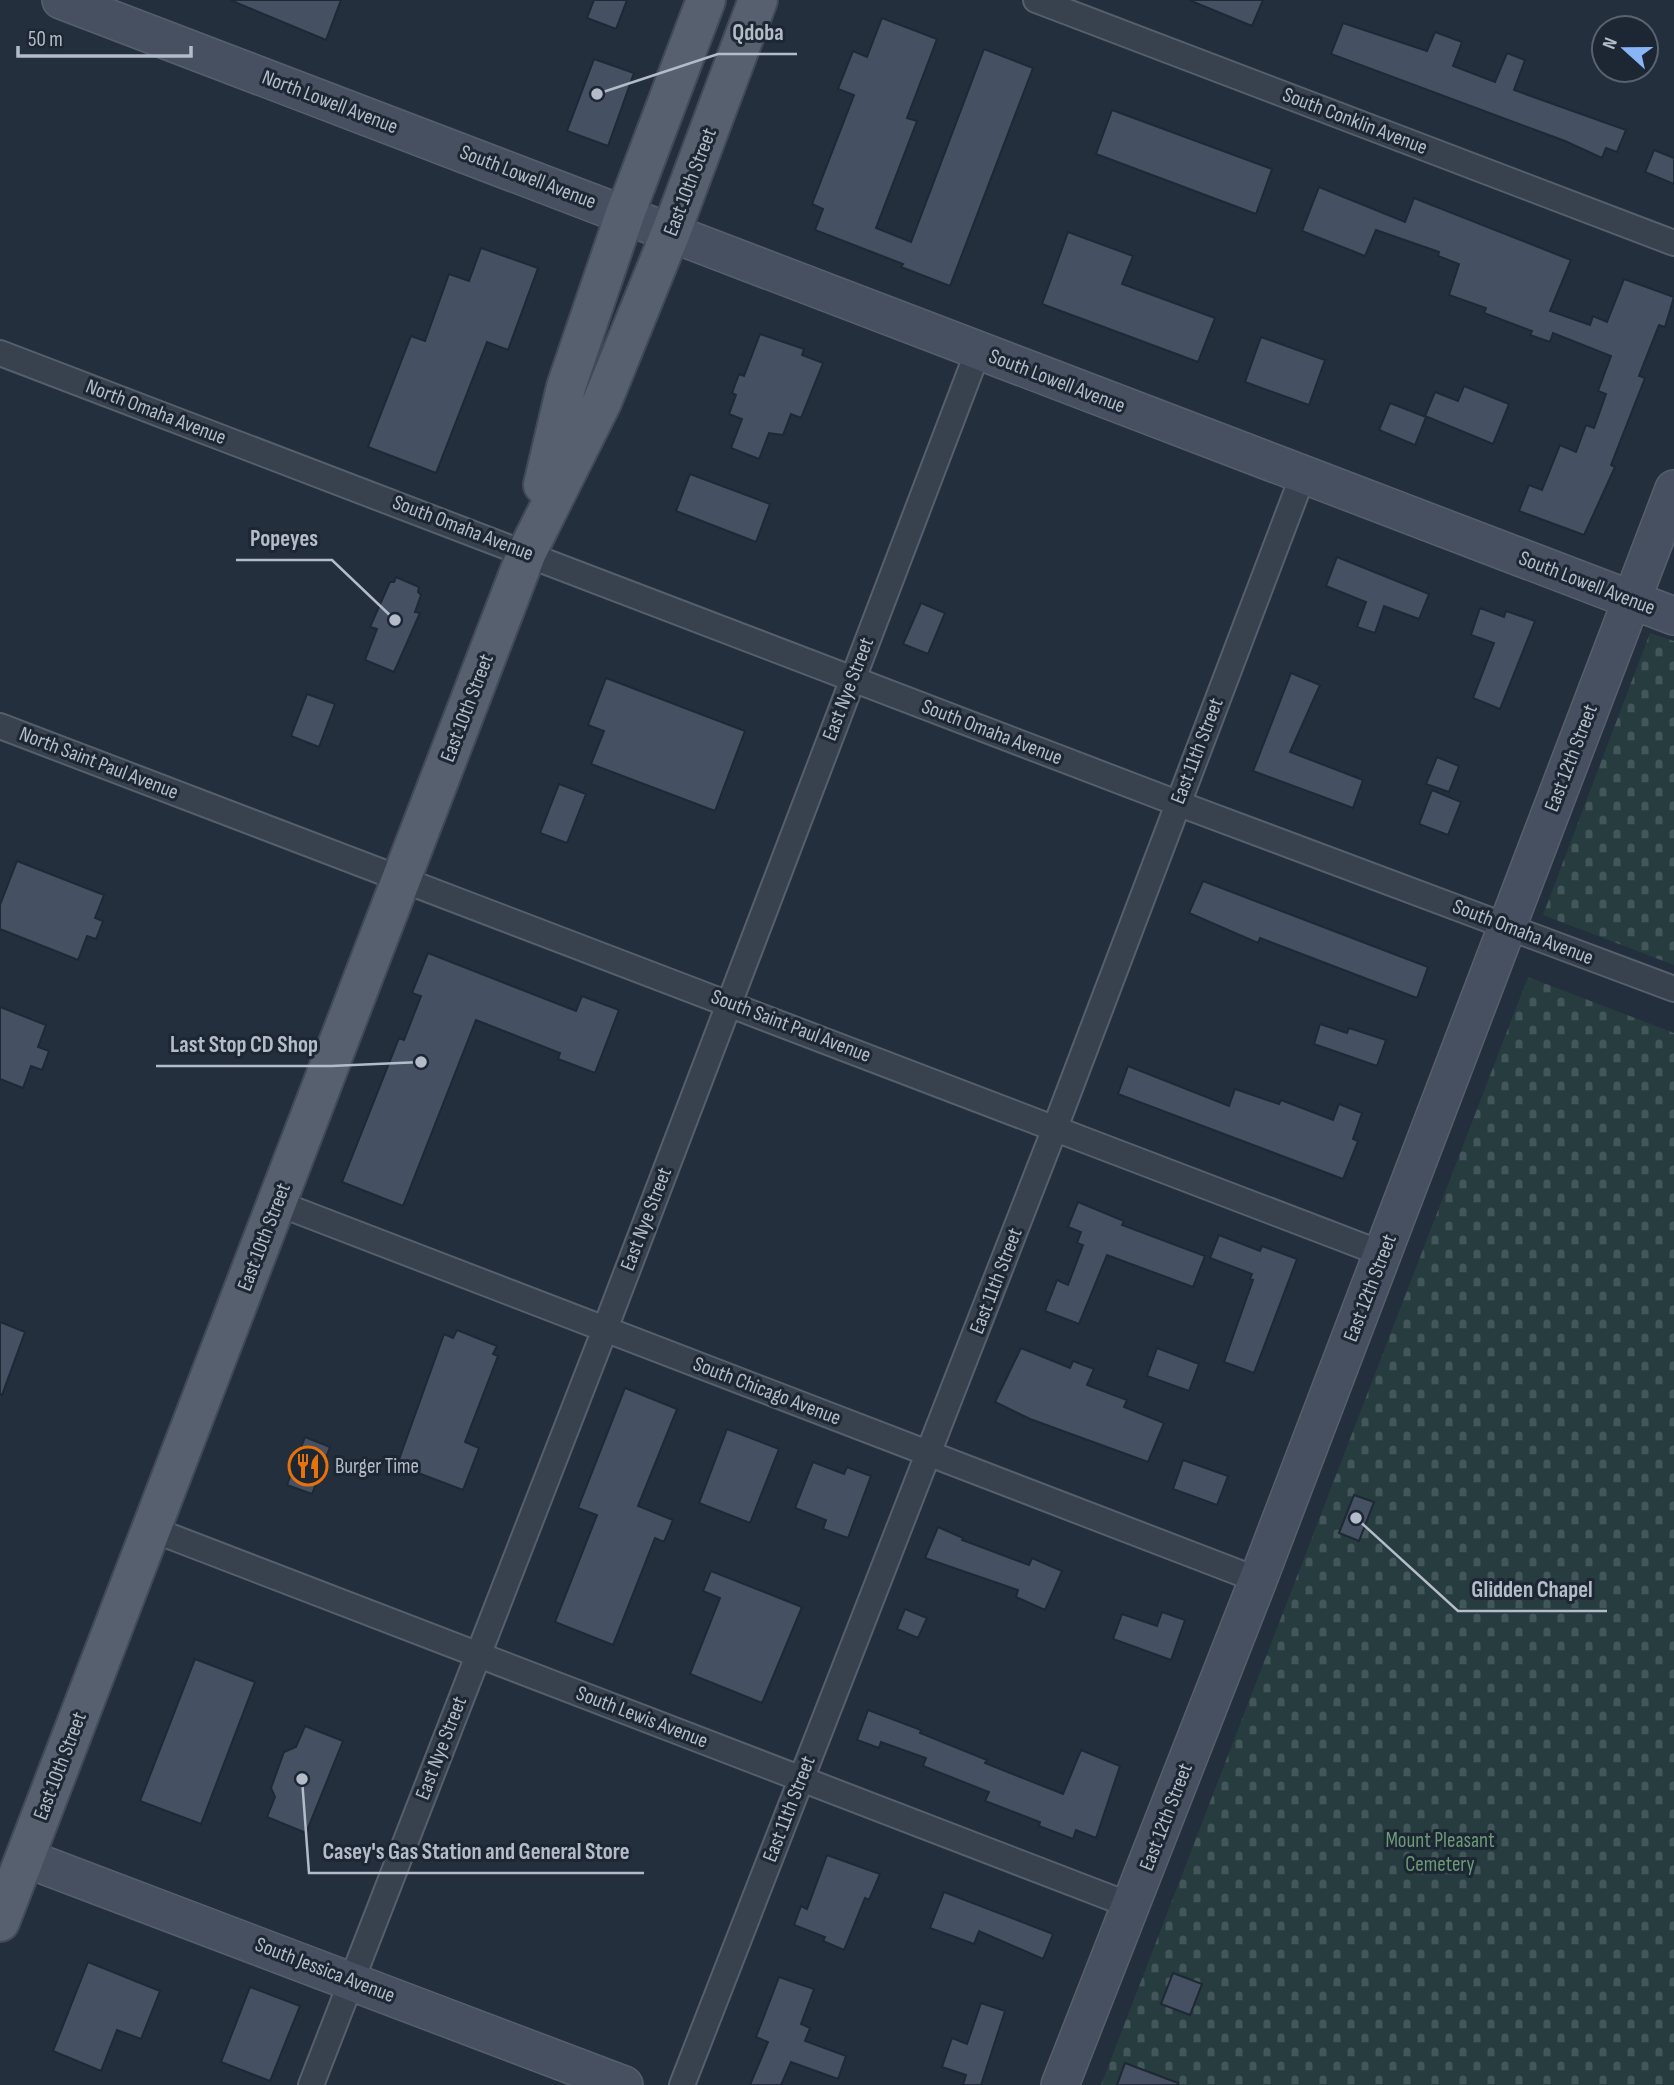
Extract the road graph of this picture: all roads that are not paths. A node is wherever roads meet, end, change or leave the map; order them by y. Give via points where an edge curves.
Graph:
1 (61, 0) edge
2 (706, 0) edge
3 (758, 0) edge
4 (1037, 0) edge
5 (441, 144) joint
6 (625, 214) junction
7 (671, 232) junction
8 (1674, 243) edge
9 (978, 351) junction
10 (0, 353) edge
11 (312, 470) joint
12 (1303, 475) junction
13 (1674, 489) edge
14 (527, 552) junction
15 (1631, 599) junction
16 (1674, 616) edge
17 (852, 678) junction
18 (0, 726) edge
19 (197, 801) joint
20 (1177, 803) junction
21 (402, 879) junction
22 (1507, 926) junction
23 (1674, 989) edge
24 (728, 1002) junction
25 (1055, 1128) junction
26 (277, 1203) junction
27 (1382, 1254) junction
28 (605, 1329) junction
29 (929, 1453) junction
30 (151, 1529) junction
31 (1258, 1580) junction
32 (478, 1653) junction
33 (801, 1779) junction
34 (25, 1858) junction
35 (1132, 1906) junction
36 (0, 1922) edge
37 (351, 1979) junction
38 (310, 2085) edge
39 (624, 2085) edge
40 (682, 2085) edge
41 (1060, 2085) edge

1 - 5 street, North Lowell Avenue
2 - 6 main road, East 10th Street
3 - 7 main road, East 10th Street
4 - 8 street, South Conklin Avenue
5 - 6 street, South Lowell Avenue
6 - 7 street, South Lowell Avenue
6 - 14 main road, East 10th Street via 566,387
7 - 9 street, South Lowell Avenue
7 - 14 main road, East 10th Street via 602,401
9 - 12 street, South Lowell Avenue
9 - 17 street, East Nye Street
10 - 11 street, North Omaha Avenue
11 - 14 street, South Omaha Avenue
12 - 15 street, South Lowell Avenue
12 - 20 street, East 11th Street
13 - 15 street, East 12th Street
14 - 17 street, South Omaha Avenue
14 - 21 main road, East 10th Street
15 - 16 street, South Lowell Avenue
15 - 22 street, East 12th Street
17 - 20 street, South Omaha Avenue
17 - 24 street, East Nye Street
18 - 19 street, North Saint Paul Avenue
19 - 21 street, South Saint Paul Avenue
20 - 22 street, South Omaha Avenue
20 - 25 street, East 11th Street
21 - 24 street, South Saint Paul Avenue
21 - 26 main road, East 10th Street
22 - 23 street, South Omaha Avenue
22 - 27 street, East 12th Street
24 - 25 street, South Saint Paul Avenue
24 - 28 street, East Nye Street
25 - 27 street, South Saint Paul Avenue
25 - 29 street, East 11th Street
26 - 28 street, South Chicago Avenue
26 - 30 main road, East 10th Street
27 - 31 street, East 12th Street
28 - 29 street, South Chicago Avenue
28 - 32 street, East Nye Street
29 - 31 street, South Chicago Avenue
29 - 33 street, East 11th Street
30 - 32 street, South Lewis Avenue
30 - 34 main road, East 10th Street
31 - 35 street, East 12th Street
32 - 33 street, South Lewis Avenue
32 - 37 street, East Nye Street
33 - 35 street, South Lewis Avenue
33 - 40 street, East 11th Street
34 - 36 main road, East 10th Street
34 - 37 street, South Jessica Avenue
35 - 41 street, East 12th Street
37 - 38 street, East Nye Street
37 - 39 street, South Jessica Avenue

